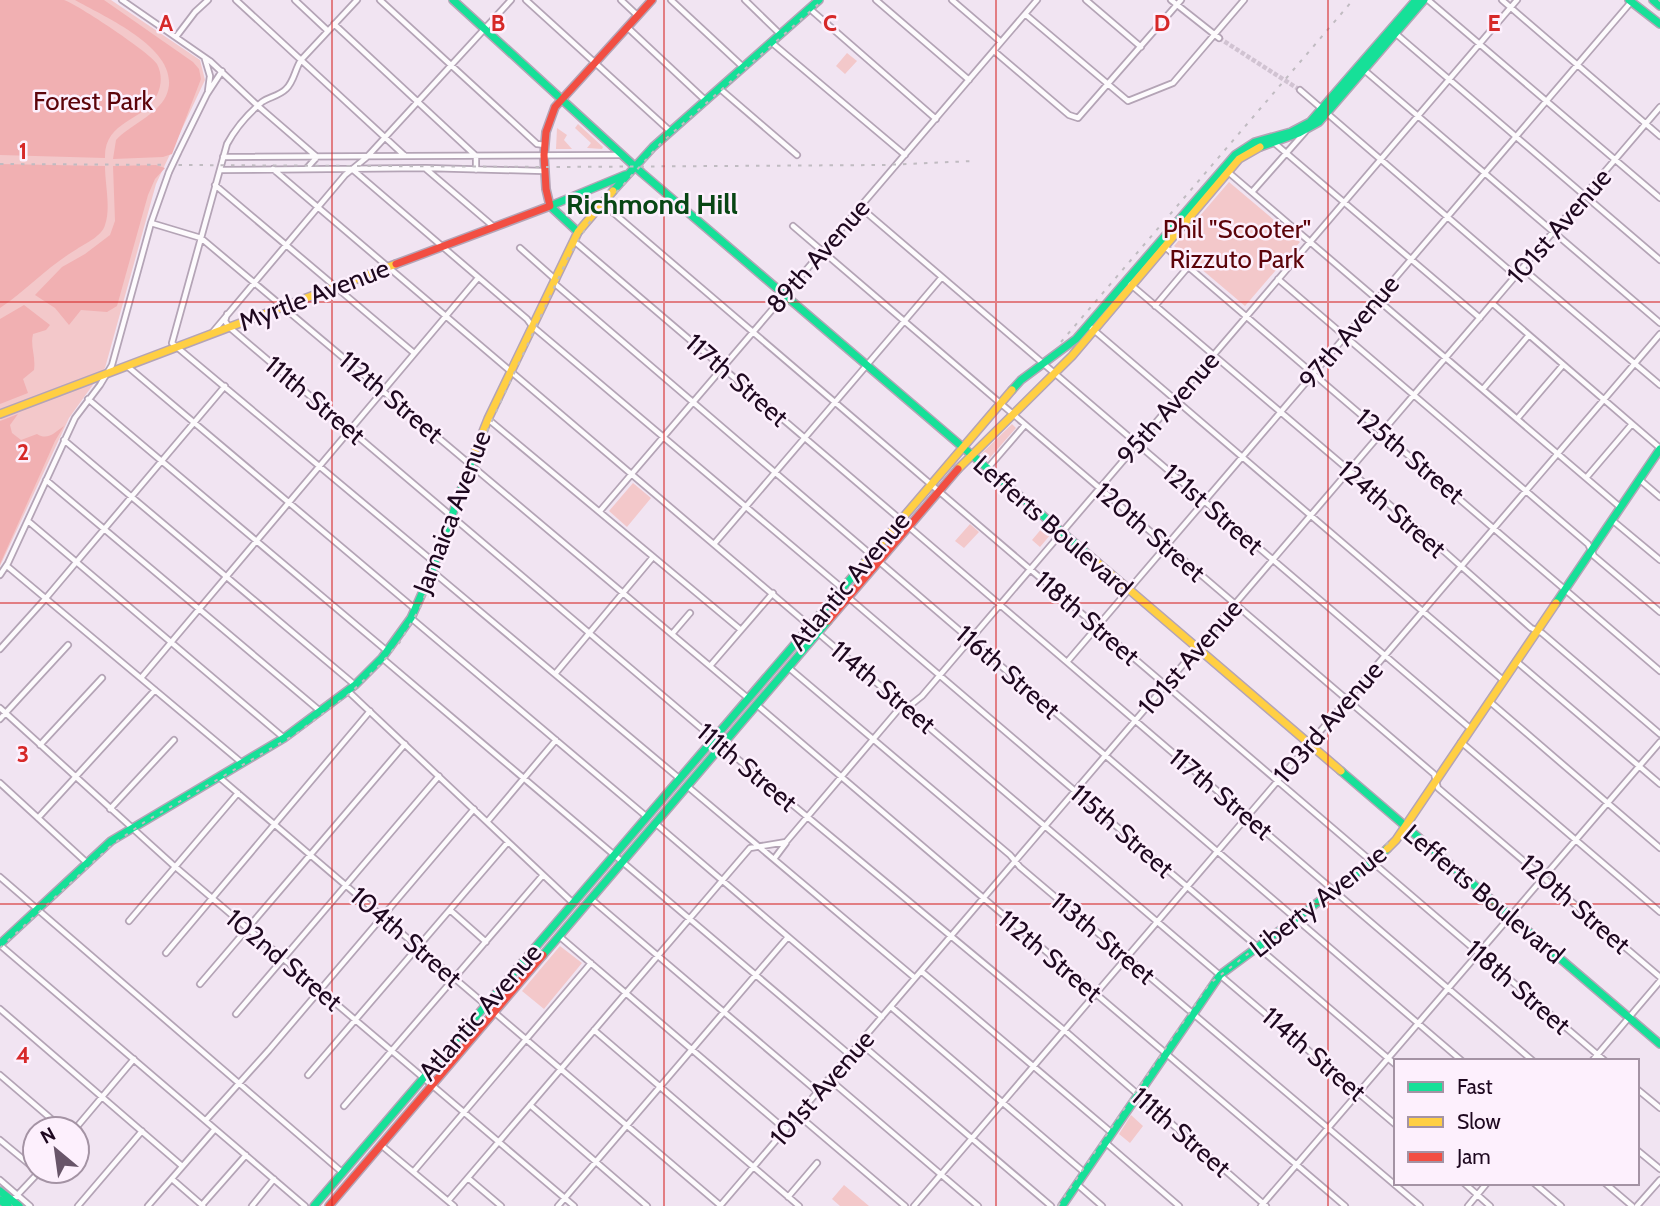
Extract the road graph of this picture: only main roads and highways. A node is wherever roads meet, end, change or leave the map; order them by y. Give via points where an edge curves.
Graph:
1 (453, 0) edge
2 (652, 0) edge
3 (1416, 0) edge
4 (1426, 0) edge
5 (1653, 0) edge
6 (817, 1) edge
7 (1630, 1) edge
8 (1660, 6) edge
9 (1660, 24) edge
10 (1393, 32) junction
11 (561, 99) junction
12 (1325, 111) junction
13 (1272, 140) junction
14 (635, 167) junction
15 (628, 174) junction
16 (603, 185) junction
17 (612, 192) junction
18 (550, 206) junction
19 (578, 233) junction
20 (1091, 328) junction
21 (0, 414) edge
22 (962, 448) junction
23 (1660, 448) edge
24 (971, 455) junction
25 (1405, 827) junction
26 (0, 945) edge
27 (1660, 1044) edge
28 (0, 1191) edge
29 (0, 1200) edge
30 (12, 1203) edge
31 (314, 1206) edge
32 (329, 1206) edge
33 (1062, 1206) edge

1 - 11 main road, Lefferts Boulevard
2 - 11 main road
3 - 10 main road, Atlantic Avenue
4 - 10 main road, Atlantic Avenue
5 - 8 main road
6 - 14 main road, Jamaica Avenue
7 - 9 main road
10 - 12 main road, Atlantic Avenue
11 - 14 main road, Lefferts Boulevard
11 - 18 main road via 550,117 544,155
12 - 13 main road, Atlantic Avenue via 1300,129
12 - 13 main road, Atlantic Avenue via 1305,132
13 - 20 main road, Atlantic Avenue via 1242,148
14 - 15 main road, Jamaica Avenue
14 - 22 main road, Lefferts Boulevard
15 - 16 main road, Myrtle Avenue
15 - 17 main road, Jamaica Avenue
16 - 17 main road
16 - 18 main road, Myrtle Avenue
17 - 19 main road, Jamaica Avenue
18 - 19 main road
18 - 21 main road, Myrtle Avenue
19 - 26 main road, Jamaica Avenue via 488,419 413,614 385,655 348,691 284,738 131,827 86,862
20 - 22 main road, Atlantic Avenue via 1020,380
20 - 24 main road, Atlantic Avenue via 1055,373
22 - 24 main road, Lefferts Boulevard
22 - 31 main road, Atlantic Avenue
23 - 25 main road, Liberty Avenue
24 - 25 main road, Lefferts Boulevard
24 - 32 main road, Atlantic Avenue
25 - 27 main road, Lefferts Boulevard
25 - 33 main road, Liberty Avenue via 1372,862 1220,975
28 - 30 main road
29 - 30 main road

